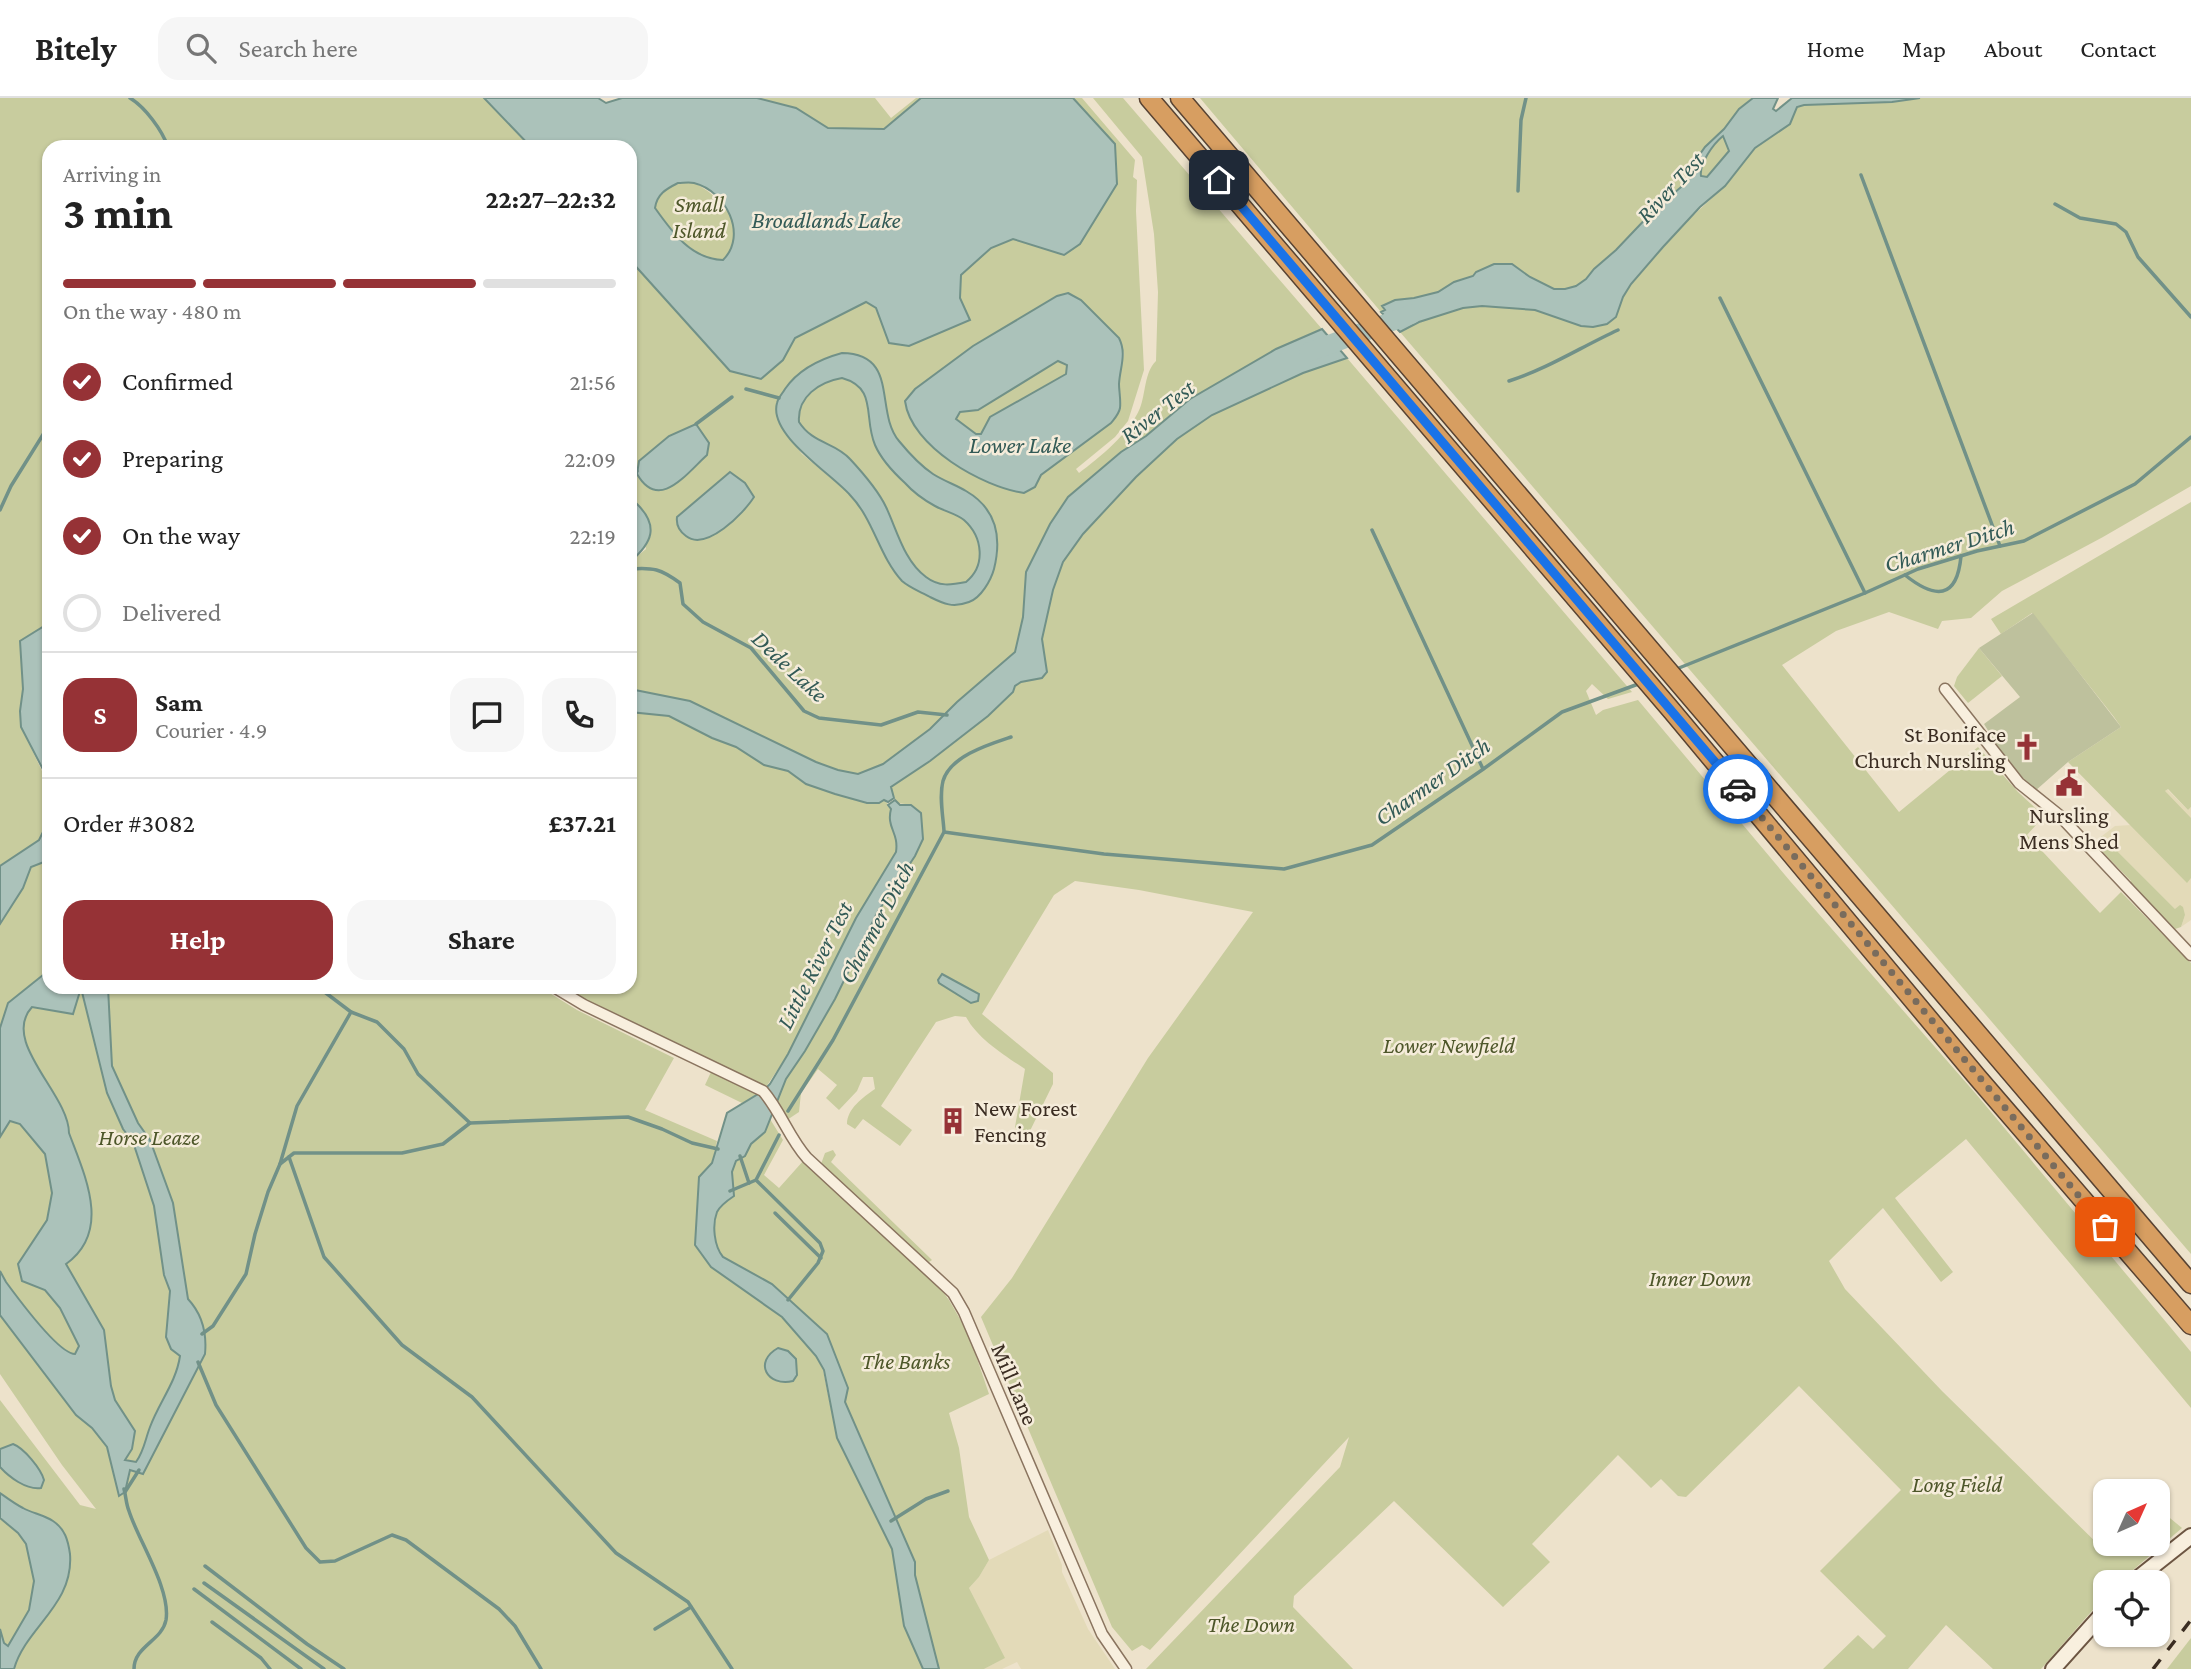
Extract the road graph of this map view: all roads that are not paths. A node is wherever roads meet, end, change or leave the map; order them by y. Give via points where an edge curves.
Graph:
1 (1149, 98) edge
2 (1180, 98) edge
3 (1945, 689) dead end
4 (2191, 955) edge
5 (566, 994) edge
6 (2191, 1284) edge
7 (2191, 1325) edge
8 (2191, 1536) edge
9 (2148, 1570) edge
10 (2093, 1624) edge
11 (1126, 1669) edge
12 (2053, 1669) edge

1 - 7 highway
2 - 6 highway
3 - 4 street via 2019,783 2059,815
5 - 11 street, Mill Lane via 763,1091 807,1158 953,1293 1102,1633
8 - 9 street
10 - 12 street

